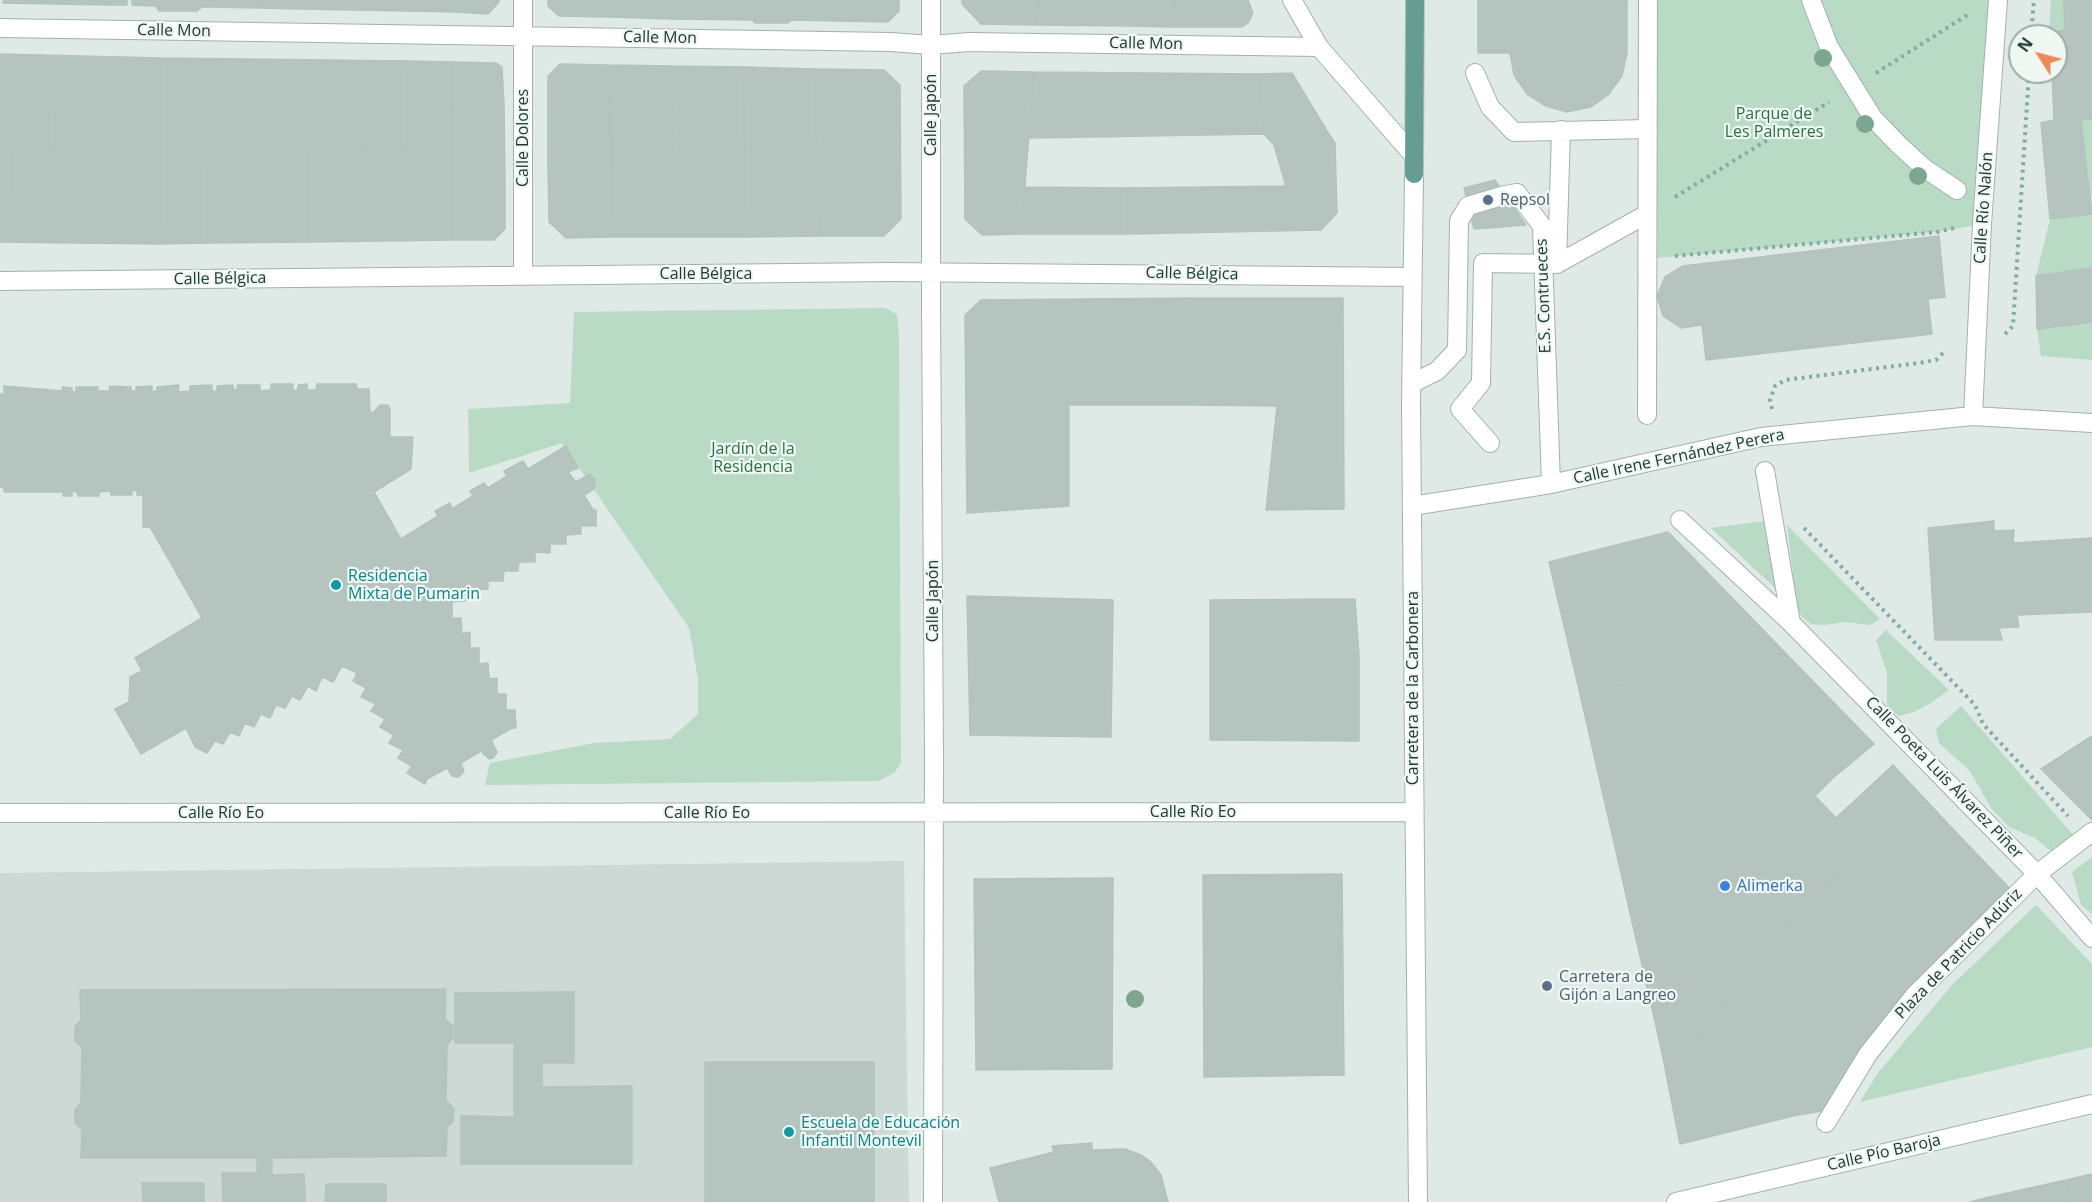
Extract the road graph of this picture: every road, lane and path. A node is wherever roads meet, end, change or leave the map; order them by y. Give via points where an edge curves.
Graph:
1 (523, 0) edge
2 (931, 0) edge
3 (1292, 0) edge
4 (1415, 0) edge
5 (1648, 0) edge
6 (1811, 0) edge
7 (1998, 0) edge
8 (2034, 0) edge
9 (1972, 12) dead end
10 (2032, 24) edge
11 (0, 28) edge
12 (523, 36) junction
13 (931, 45) junction
14 (1319, 47) junction
15 (1475, 73) dead end
16 (2028, 84) edge
17 (1854, 87) junction
18 (1648, 129) junction
19 (1562, 130) junction
20 (1414, 165) junction
21 (1957, 190) dead end
22 (1647, 214) junction
23 (1955, 228) dead end
24 (1647, 258) junction
25 (1550, 264) junction
26 (932, 273) junction
27 (523, 276) junction
28 (1412, 277) junction
29 (0, 281) edge
30 (1977, 338) junction
31 (1411, 384) junction
32 (1647, 415) dead end
33 (1973, 416) junction
34 (2092, 423) edge
35 (1777, 435) junction
36 (1490, 443) dead end
37 (1765, 471) dead end
38 (1551, 484) junction
39 (1412, 506) junction
40 (1680, 520) dead end
41 (1797, 521) dead end
42 (1791, 623) junction
43 (1414, 812) junction
44 (0, 813) edge
45 (934, 813) junction
46 (2089, 834) edge
47 (2037, 874) junction
48 (2092, 938) edge
49 (2092, 1104) edge
50 (1826, 1123) dead end
51 (1750, 1194) edge
52 (933, 1202) edge
53 (1418, 1202) edge
54 (1676, 1202) edge

1 - 12 street, Calle Dolores
2 - 13 street, Calle Japón
3 - 14 street
4 - 20 main road
5 - 18 street
6 - 17 street via 1829,46
7 - 30 street, Calle Río Nalón
8 - 10 path
9 - 17 path
11 - 12 street, Calle Mon
12 - 13 street, Calle Mon
12 - 27 street, Calle Dolores
13 - 14 street, Calle Mon via 969,42
13 - 26 street, Calle Japón
14 - 20 street
15 - 19 street via 1490,107 1514,132
16 - 30 path via 2013,326 2003,336
17 - 21 street via 1898,144
17 - 22 path
18 - 19 street
18 - 22 street
19 - 25 street
20 - 28 street, Carretera de la Carbonera
22 - 24 street
22 - 25 street
23 - 24 path
24 - 32 street
25 - 31 street, E.S. Contrueces via 1542,226 1517,193 1468,206 1459,221 1458,351 1437,371
25 - 36 street via 1483,263 1481,383 1460,409
25 - 38 street, E.S. Contrueces
26 - 27 street, Calle Bélgica
26 - 28 street, Calle Bélgica
26 - 45 street, Calle Japón
27 - 29 street, Calle Bélgica
28 - 31 street, Carretera de la Carbonera
30 - 33 street, Calle Río Nalón
30 - 35 path via 1958,338 1936,360 1785,380 1775,386 1770,400
31 - 39 street, Carretera de la Carbonera
33 - 34 street, Calle Irene Fernández Perera
33 - 35 street, Calle Irene Fernández Perera
35 - 38 street, Calle Irene Fernández Perera
37 - 42 street
38 - 39 street, Calle Irene Fernández Perera
39 - 43 street, Carretera de la Carbonera
40 - 42 street, Calle Poeta Luis Álvarez Piñer
41 - 46 path via 1975,705 1983,724
42 - 47 street, Calle Poeta Luis Álvarez Piñer
43 - 45 street, Calle Río Eo
43 - 53 street, Carretera de la Carbonera
44 - 45 street, Calle Río Eo
45 - 52 street, Calle Japón
46 - 47 street, Plaza de Patricio Adúriz
47 - 48 street, Calle Poeta Luis Álvarez Piñer
47 - 50 street, Plaza de Patricio Adúriz via 1914,996 1868,1054
49 - 51 street, Calle Pío Baroja
51 - 54 street, Calle Pío Baroja

